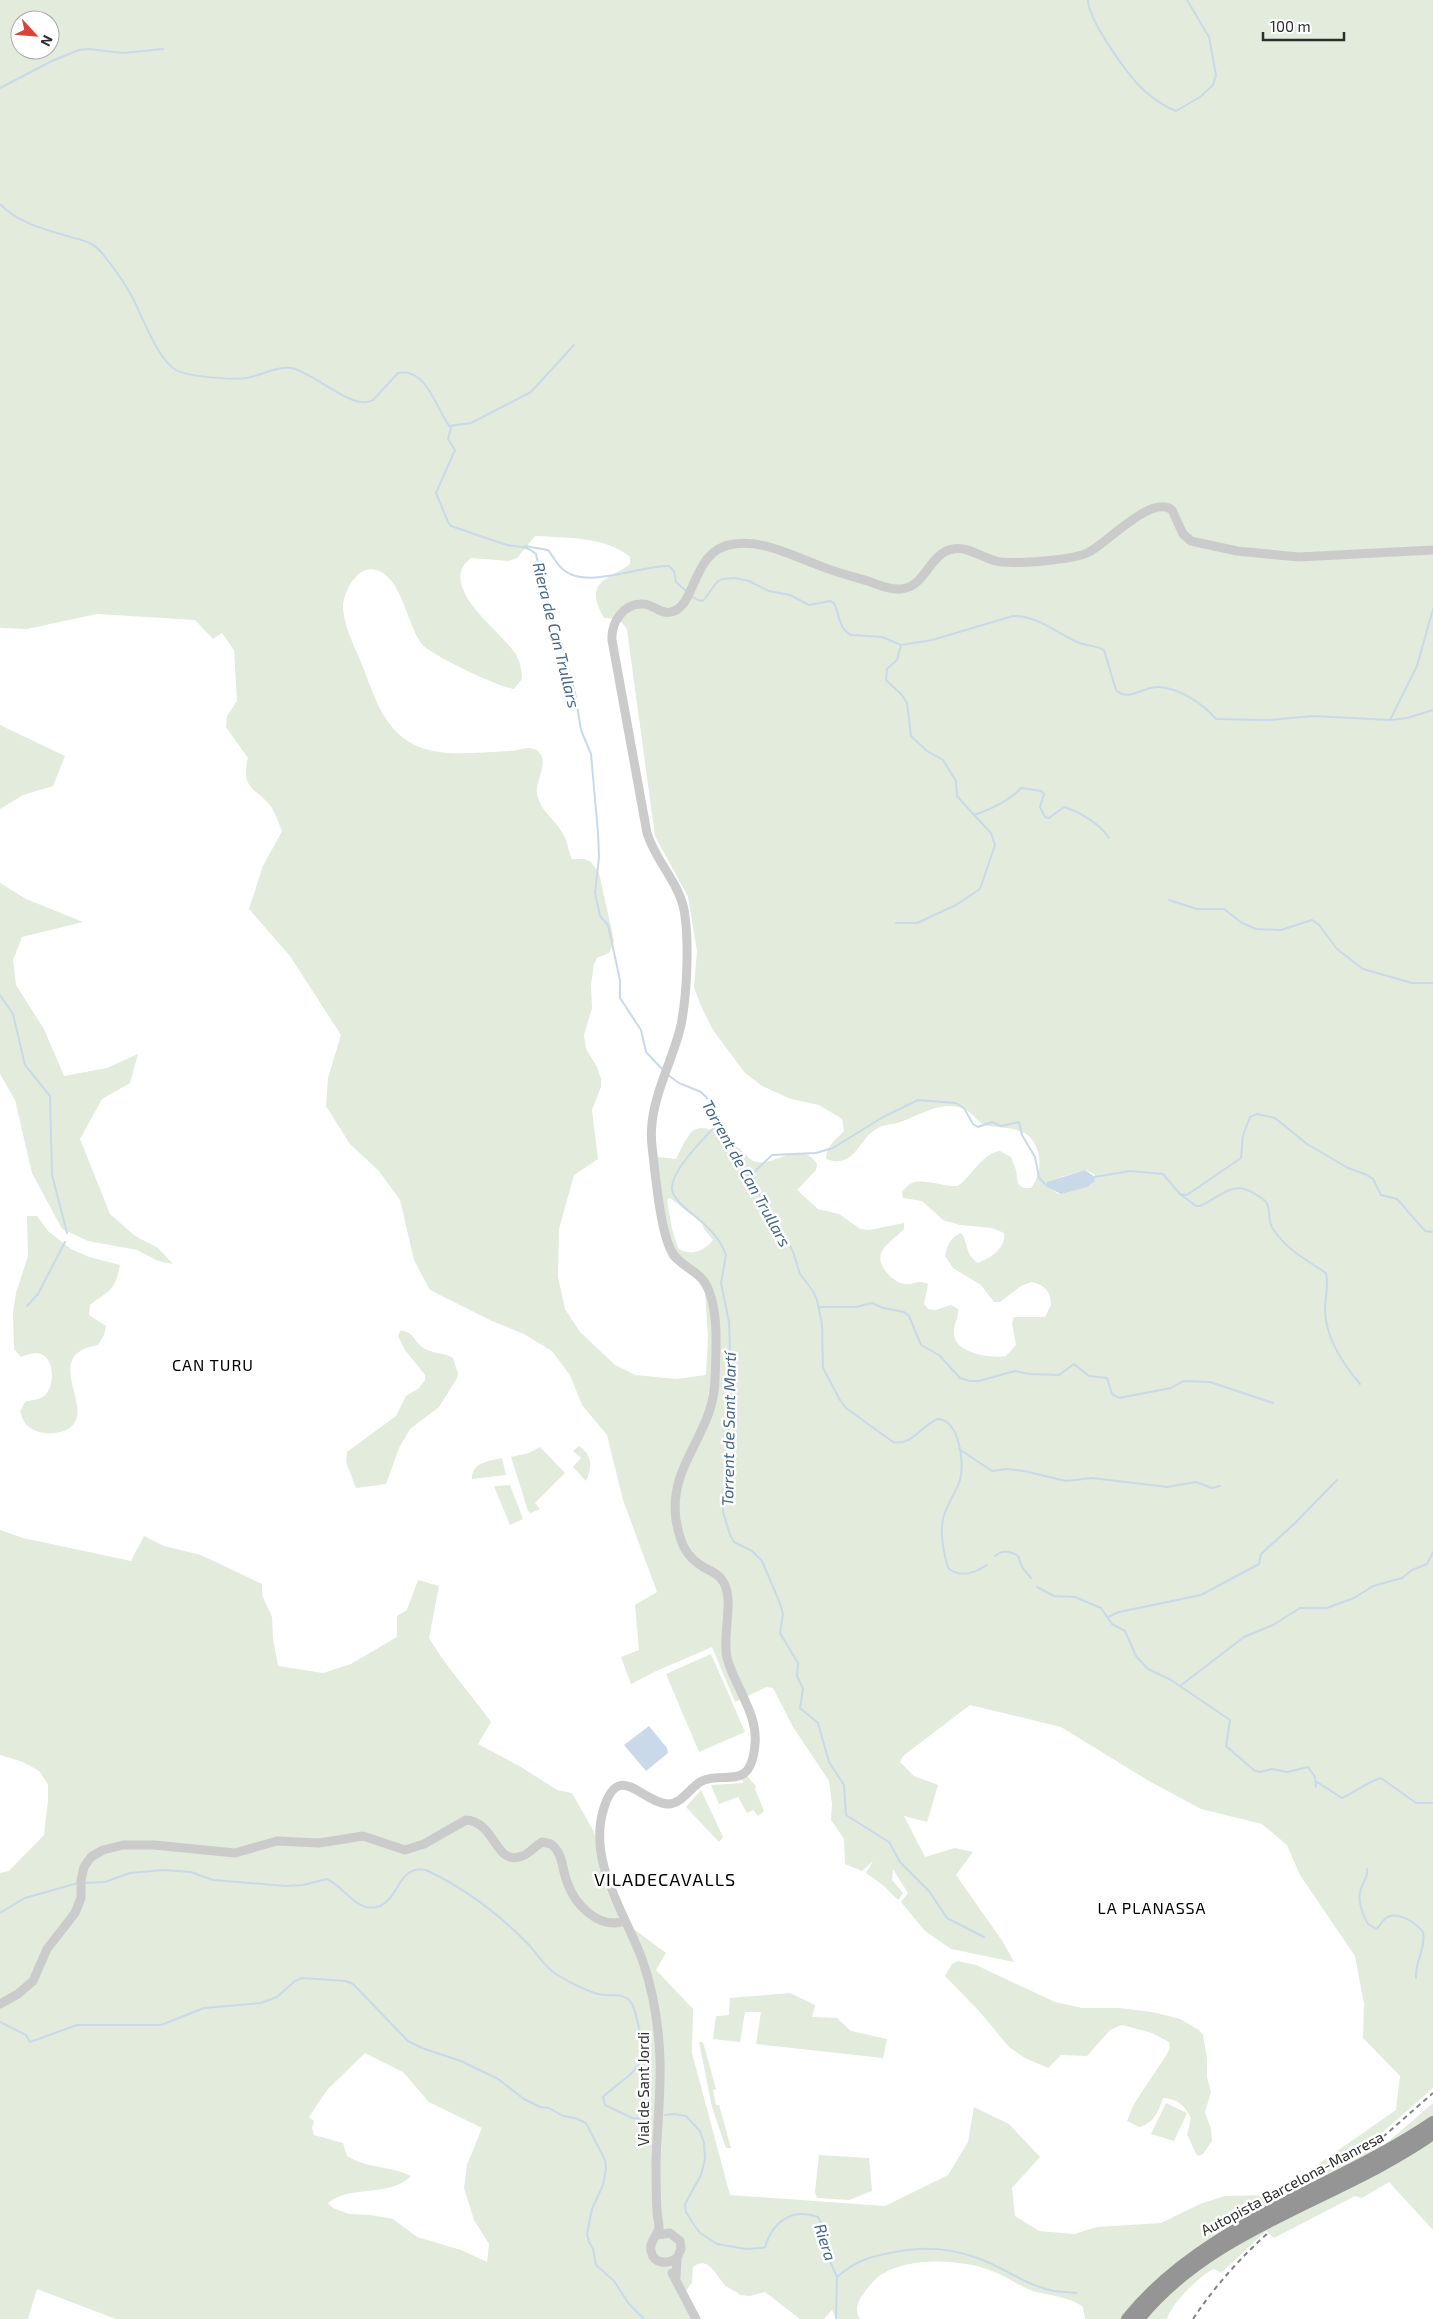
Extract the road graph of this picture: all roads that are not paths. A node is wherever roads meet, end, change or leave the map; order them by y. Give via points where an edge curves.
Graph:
1 (1433, 550) edge
2 (625, 1921) junction
3 (0, 2004) edge
4 (1433, 2122) edge
5 (1433, 2134) edge
6 (658, 2203) junction
7 (670, 2233) junction
8 (657, 2235) junction
9 (677, 2258) junction
10 (666, 2263) junction
11 (676, 2278) junction
12 (1177, 2282) junction
13 (696, 2319) edge
14 (1127, 2319) edge
15 (1139, 2319) edge
16 (1145, 2319) edge

1 - 2 street, Vial de Sant Jordi via 1299,556 1237,551 1191,541 1183,534 1172,510 1160,506 1148,510 1099,547 1083,555 999,562 953,548 939,556 916,583 903,589 833,571 782,550 744,543 727,545 714,551 704,562 677,610 667,613 644,604 635,605 619,616 612,634 647,833 678,892 685,917 684,1004 676,1044 652,1116 651,1134 666,1238 678,1260 703,1280 715,1320 715,1395 677,1484 674,1498 677,1525 689,1557 719,1576 726,1586 726,1653 754,1723 756,1743 748,1768 741,1775 733,1779 702,1781 672,1803 657,1800 628,1786 617,1788 612,1793 602,1815 601,1843 610,1890
2 - 3 street via 605,1923 584,1908 570,1889 558,1851 551,1844 542,1842 522,1856 508,1856 474,1820 466,1820 424,1844 405,1850 363,1836 319,1843 277,1841 235,1853 123,1845 103,1850 88,1861 82,1874 80,1898 70,1921 47,1949 33,1981
2 - 6 street, Vial de Sant Jordi via 644,1964 658,2030
4 - 14 highway, Autopista Barcelona-Manresa via 1388,2151 1212,2244 1178,2267
5 - 12 highway, Autopista Barcelona-Manresa via 1388,2162 1232,2243 1205,2259
6 - 7 street
6 - 8 street
7 - 8 street
7 - 9 street via 681,2244
8 - 10 street via 651,2243 651,2252 657,2260
9 - 10 street
9 - 11 street
10 - 11 street
11 - 13 street
12 - 15 highway, Autopista Barcelona-Manresa
12 - 16 highway

